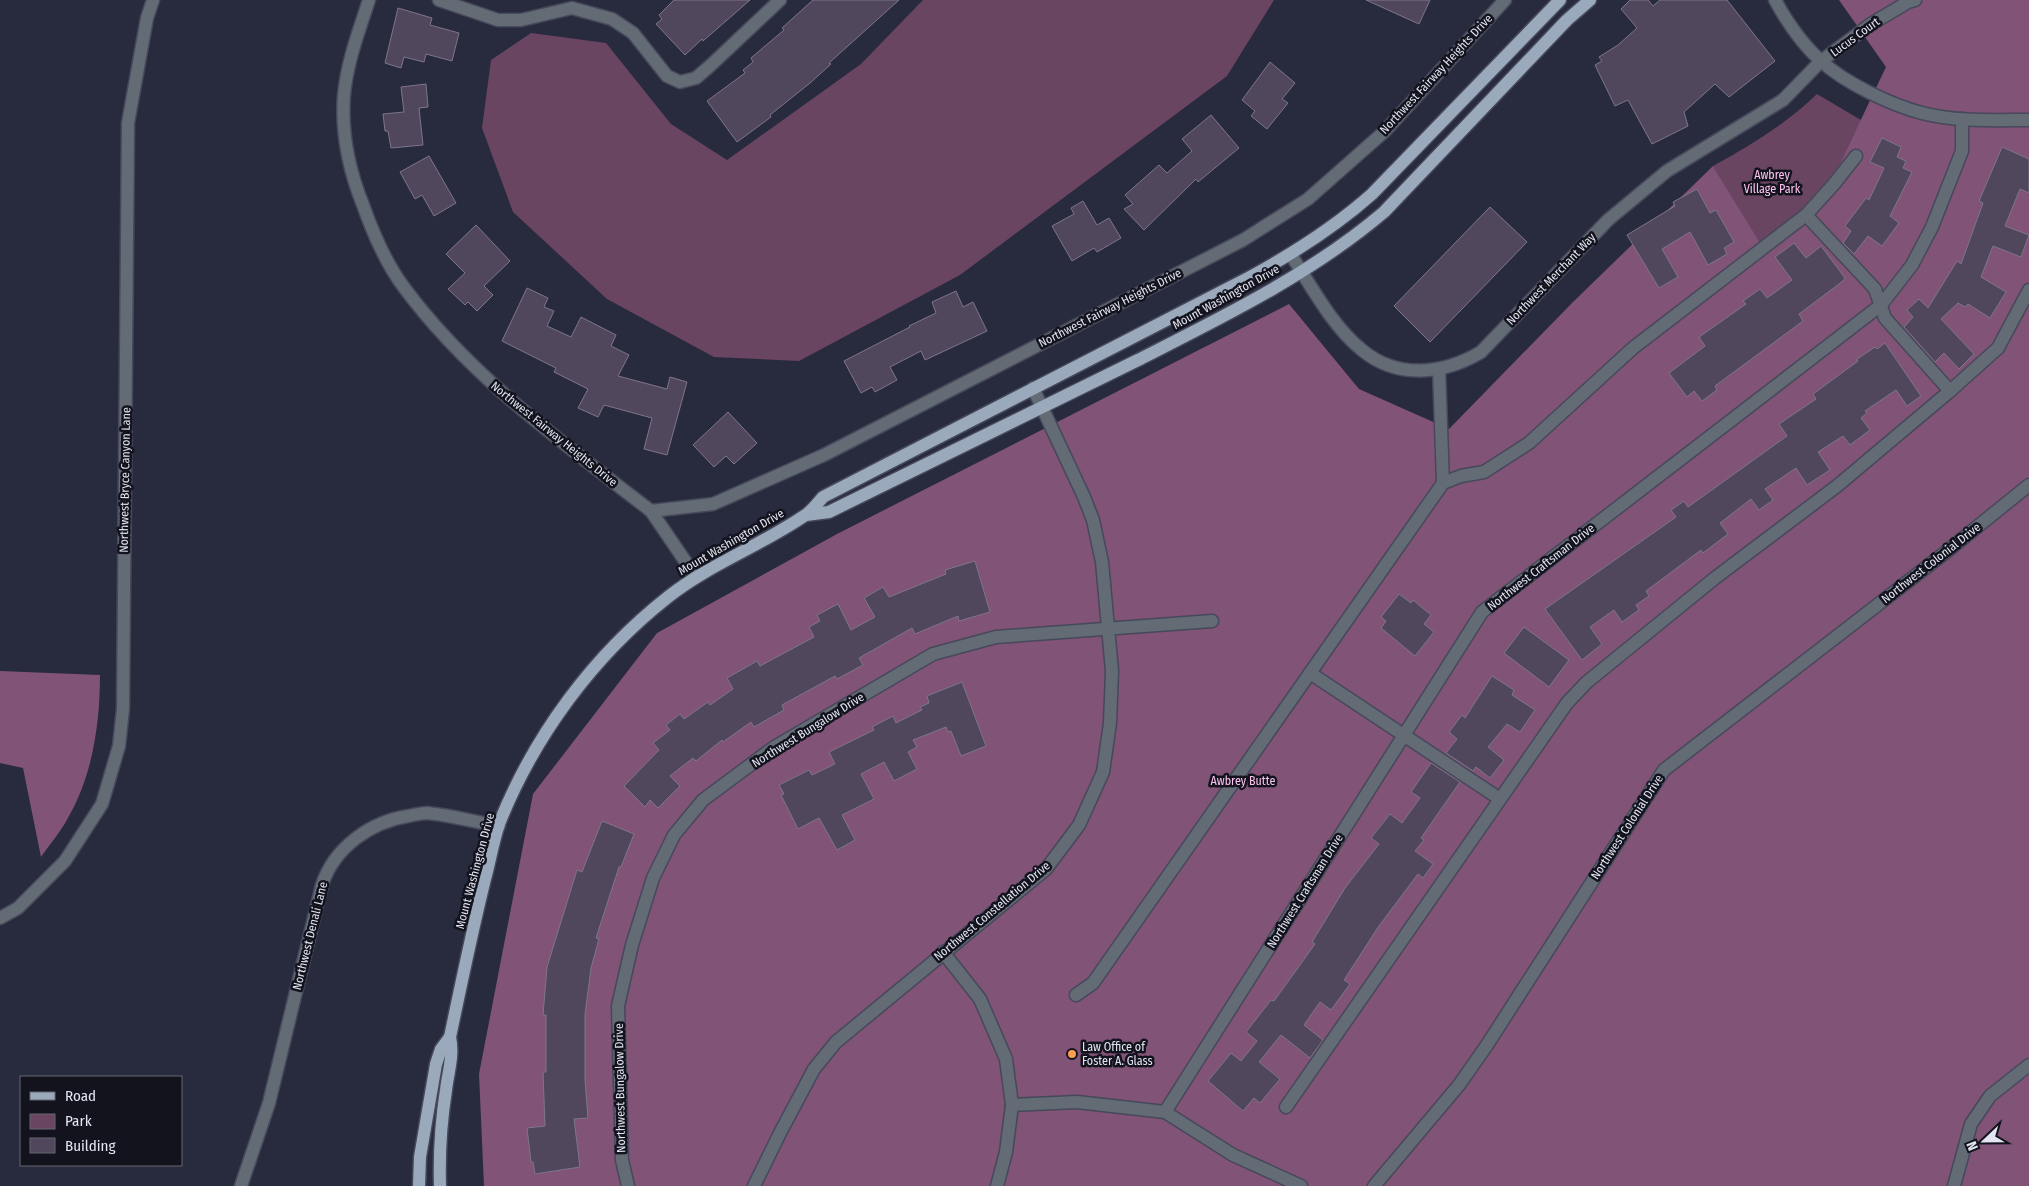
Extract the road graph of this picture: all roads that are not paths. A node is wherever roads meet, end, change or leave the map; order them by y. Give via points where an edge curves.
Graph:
1 (153, 0) edge
2 (369, 0) edge
3 (439, 0) edge
4 (780, 0) edge
5 (1505, 0) edge
6 (1560, 0) edge
7 (1590, 0) edge
8 (1776, 0) edge
9 (1916, 0) edge
10 (1821, 61) junction
11 (1962, 119) junction
12 (2029, 120) edge
13 (1856, 156) dead end
14 (1806, 215) junction
15 (1290, 255) junction
16 (1301, 271) junction
17 (2029, 290) edge
18 (1881, 305) junction
19 (1439, 369) junction
20 (1033, 388) junction
21 (1950, 391) junction
22 (1042, 408) junction
23 (1443, 483) junction
24 (2029, 485) edge
25 (651, 511) junction
26 (806, 515) junction
27 (696, 577) junction
28 (1212, 621) dead end
29 (1108, 629) junction
30 (1310, 673) junction
31 (1404, 736) junction
32 (1500, 799) junction
33 (499, 826) junction
34 (0, 918) edge
35 (943, 952) junction
36 (1076, 995) dead end
37 (450, 1037) junction
38 (2029, 1065) edge
39 (1012, 1105) junction
40 (1286, 1107) dead end
41 (1165, 1112) junction
42 (241, 1186) edge
43 (420, 1186) edge
44 (440, 1186) edge
45 (628, 1186) edge
46 (754, 1186) edge
47 (997, 1186) edge
48 (1301, 1186) edge
49 (1374, 1186) edge
50 (1954, 1186) edge

1 - 34 street, Northwest Bryce Canyon Lane via 128,123 123,709 119,746 102,804 64,861 18,908
2 - 25 street, Northwest Fairway Heights Drive via 348,66 343,125 354,183 385,257 402,285 435,325 489,381 552,435
3 - 4 street via 498,20 521,20 572,8 612,18 633,33 666,76 680,82 696,78
5 - 25 street, Northwest Fairway Heights Drive via 1385,131 1308,199 1243,240 824,455 713,504
6 - 15 main road, Mount Washington Drive via 1372,194 1345,218
7 - 16 main road, Mount Washington Drive via 1567,20 1384,212 1352,239
8 - 10 street via 1798,35
9 - 10 street, Lucus Court via 1871,24
10 - 11 street via 1886,100 1923,113
10 - 19 street, Northwest Merchant Way via 1783,100 1667,171 1608,220 1481,352 1464,362
11 - 12 street
11 - 18 street, Northwest Craftsman Drive via 1962,151 1932,227 1912,265
13 - 14 street
14 - 18 street via 1875,289
14 - 23 street via 1633,348 1529,443 1484,472
15 - 16 street, Northwest Merchant Way
15 - 20 main road, Mount Washington Drive
16 - 19 street, Northwest Merchant Way via 1341,329 1362,350 1402,370 1422,372
16 - 22 main road, Mount Washington Drive via 1199,329
17 - 21 street via 1998,348
18 - 21 street via 1885,318
18 - 31 street, Northwest Craftsman Drive via 1482,612
19 - 23 street
20 - 22 street, Northwest Constellation Drive
20 - 26 main road, Mount Washington Drive via 822,498
21 - 32 street via 1837,486 1715,578 1588,682 1567,703
22 - 26 main road, Mount Washington Drive via 829,512
22 - 29 street, Northwest Constellation Drive via 1093,520 1102,562
23 - 30 street
24 - 49 street, Northwest Colonial Drive via 1664,770 1487,1045 1459,1085
25 - 27 street, Northwest Fairway Heights Drive
26 - 27 main road, Mount Washington Drive
27 - 33 main road, Mount Washington Drive via 631,628 562,706 524,768
28 - 29 street, Northwest Bungalow Drive
29 - 35 street, Northwest Constellation Drive via 1112,671 1110,723 1103,772 1079,825 1046,869
29 - 45 street, Northwest Bungalow Drive via 996,637 933,654 773,748 703,800 674,835 653,878 632,945 618,1006 622,1160
30 - 31 street
30 - 36 street via 1093,983
31 - 32 street
31 - 41 street, Northwest Craftsman Drive
32 - 40 street
33 - 37 main road, Mount Washington Drive
33 - 42 street, Northwest Denali Lane via 426,813 403,817 369,829 344,849 330,866 322,885 269,1103
35 - 39 street via 980,999 1006,1059
35 - 46 street, Northwest Constellation Drive via 836,1042 819,1062
37 - 43 main road, Mount Washington Drive via 436,1064 420,1157
37 - 44 main road, Mount Washington Drive via 452,1059 438,1150
38 - 50 street via 1990,1096 1971,1124
39 - 41 street via 1077,1102
39 - 47 street via 1006,1152
41 - 48 street via 1233,1155

